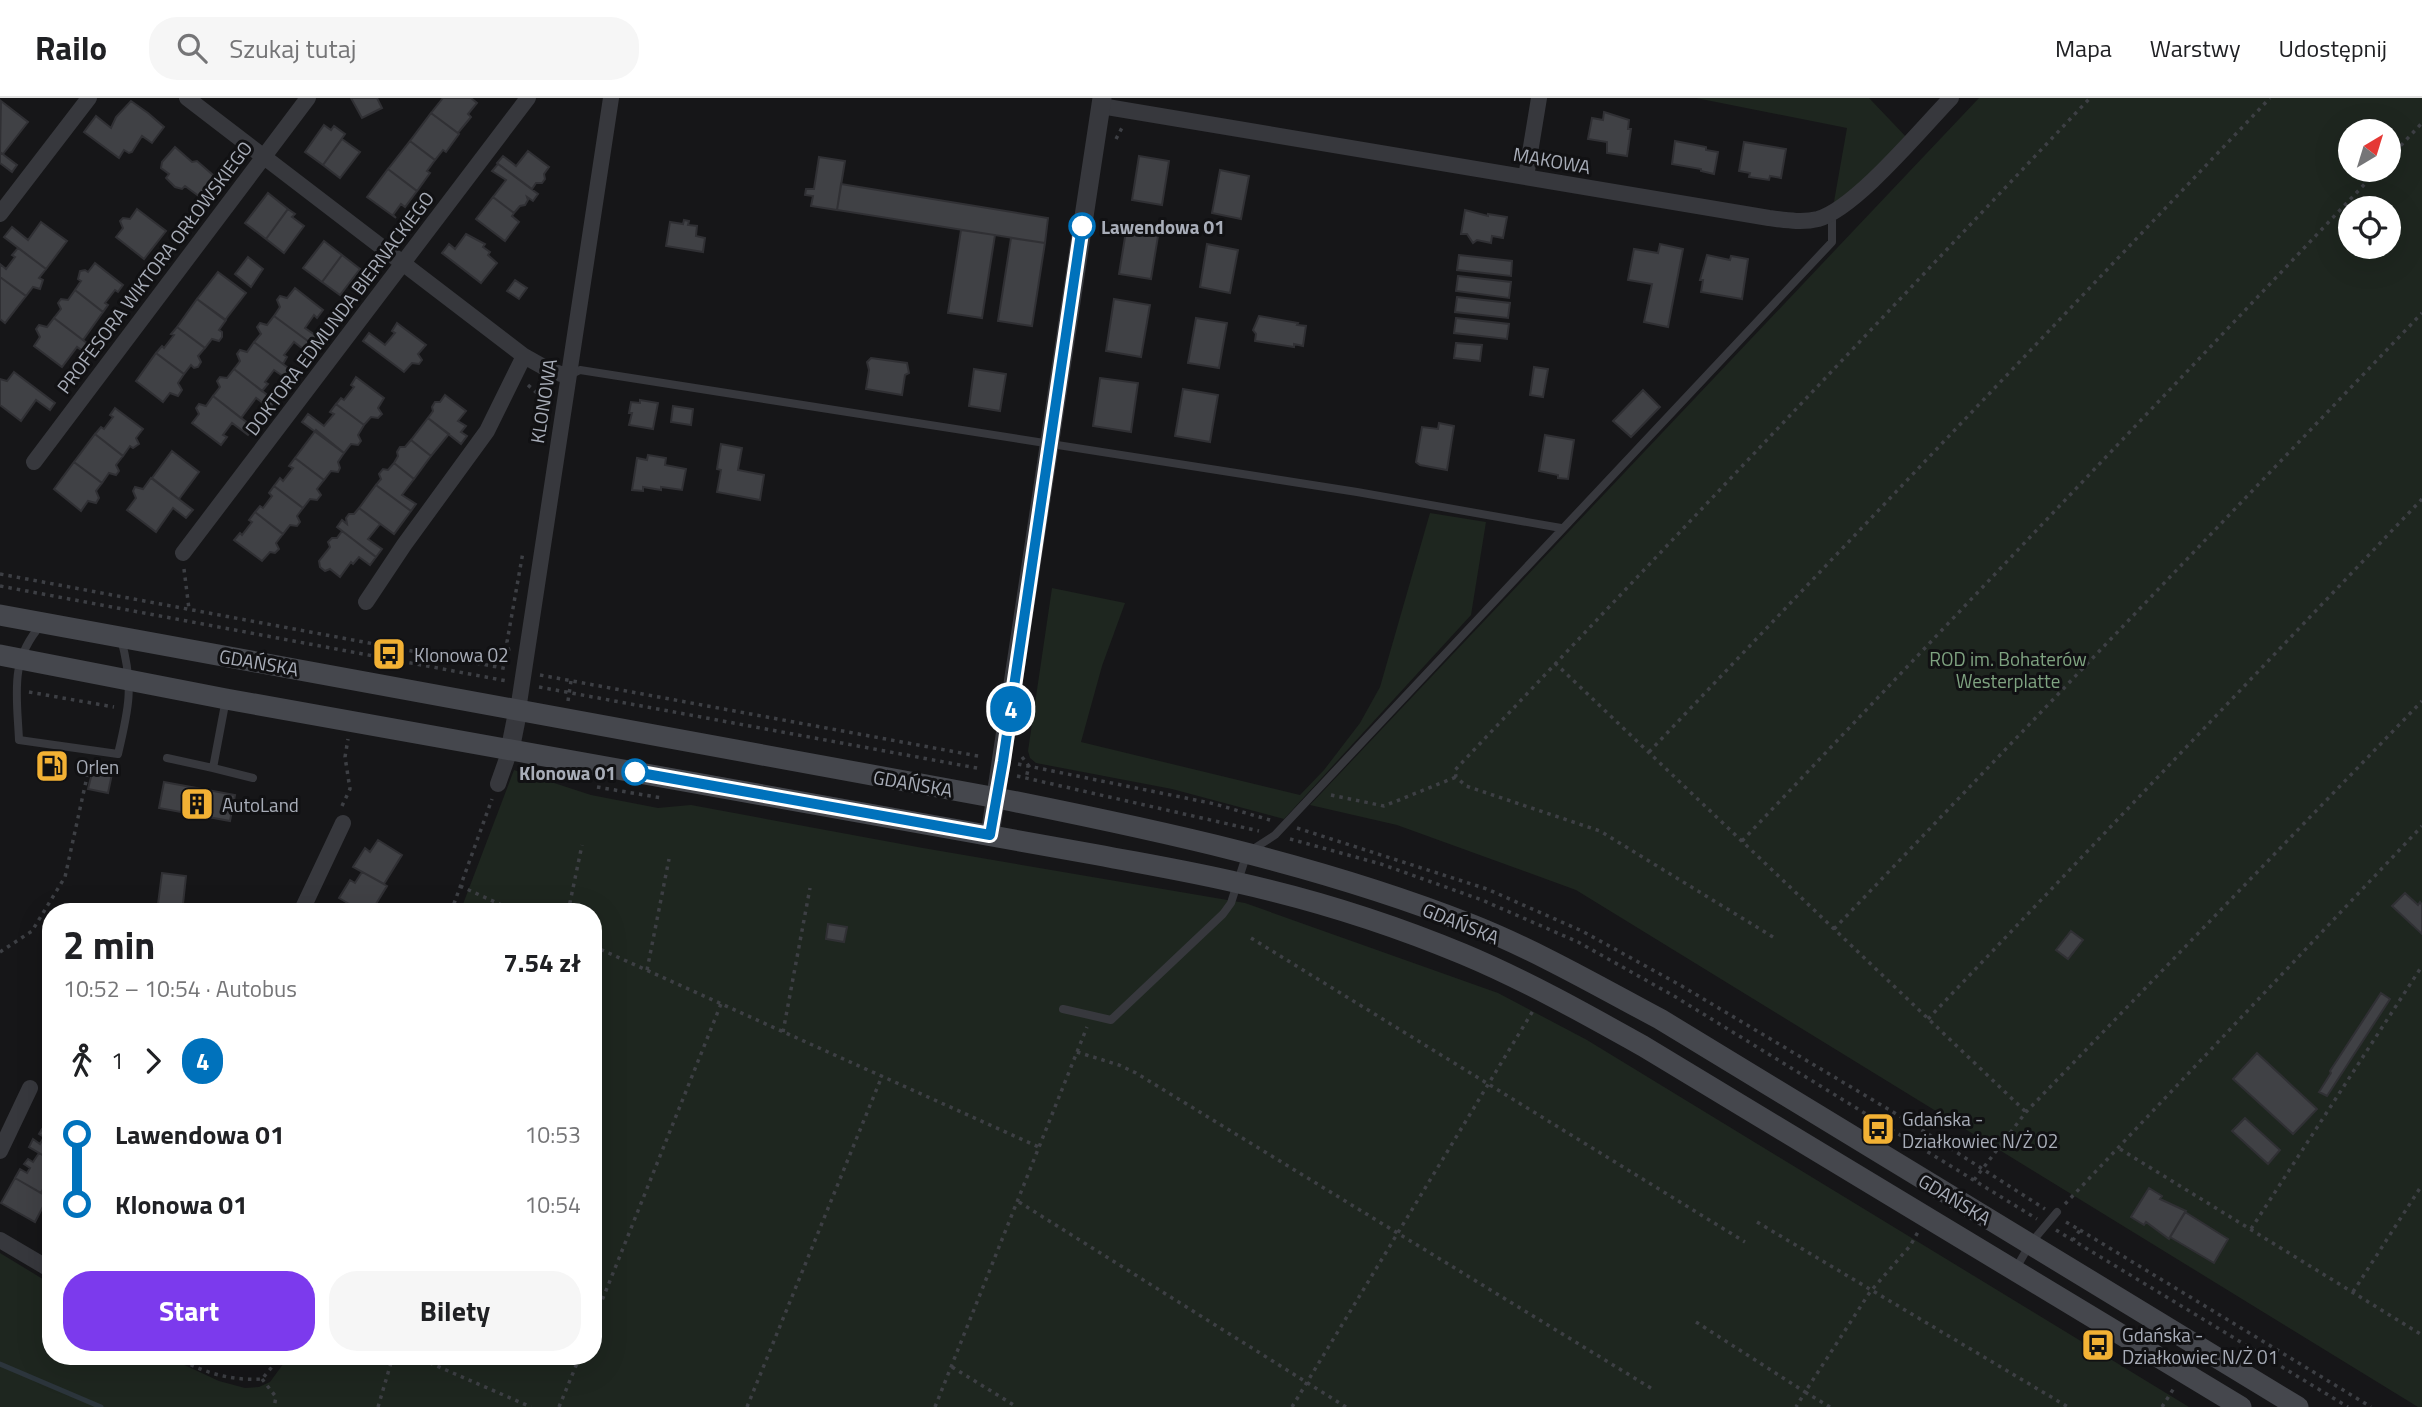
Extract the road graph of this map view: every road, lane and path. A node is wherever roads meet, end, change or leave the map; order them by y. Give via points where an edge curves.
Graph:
1 (89, 98) edge
2 (187, 98) edge
3 (308, 98) edge
4 (528, 98) edge
5 (611, 98) edge
6 (1539, 98) edge
7 (1951, 98) edge
8 (2090, 98) edge
9 (2270, 98) edge
10 (1101, 102) edge
11 (2422, 123) edge
12 (2401, 145) edge
13 (263, 157) junction
14 (1526, 177) junction
15 (2367, 182) edge
16 (0, 214) edge
17 (1832, 214) junction
18 (403, 263) junction
19 (2422, 313) edge
20 (524, 356) junction
21 (515, 374) junction
22 (568, 376) junction
23 (548, 403) dead end
24 (1049, 445) junction
25 (34, 463) dead end
26 (2422, 499) edge
27 (1561, 528) junction
28 (523, 549) dead end
29 (183, 553) dead end
30 (184, 581) dead end
31 (0, 586) edge
32 (366, 603) dead end
33 (189, 609) dead end
34 (0, 615) edge
35 (44, 623) junction
36 (121, 637) junction
37 (10, 657) edge
38 (1555, 663) junction
39 (518, 677) junction
40 (130, 680) junction
41 (226, 699) junction
42 (2422, 701) edge
43 (518, 710) junction
44 (349, 734) dead end
45 (93, 750) junction
46 (510, 750) junction
47 (1649, 752) junction
48 (167, 758) dead end
49 (213, 768) junction
50 (1001, 773) junction
51 (1456, 776) junction
52 (253, 778) dead end
53 (498, 784) joint
54 (592, 785) dead end
55 (1315, 791) junction
56 (667, 798) dead end
57 (997, 798) junction
58 (343, 823) joint
59 (2422, 827) edge
60 (990, 835) junction
61 (1275, 835) junction
62 (1742, 841) junction
63 (582, 845) dead end
64 (1247, 853) junction
65 (669, 859) dead end
66 (1238, 882) junction
67 (460, 886) junction
68 (810, 888) dead end
69 (49, 903) edge
70 (305, 903) edge
71 (454, 903) edge
72 (497, 903) edge
73 (570, 903) edge
74 (42, 915) edge
75 (1834, 929) junction
76 (1773, 937) dead end
77 (1251, 938) dead end
78 (602, 950) edge
79 (0, 952) edge
80 (2422, 966) edge
81 (647, 971) junction
82 (1530, 1003) dead end
83 (721, 1004) junction
84 (1063, 1009) dead end
85 (1092, 1016) junction
86 (1928, 1019) junction
87 (783, 1032) junction
88 (1077, 1052) junction
89 (882, 1076) junction
90 (1488, 1084) junction
91 (30, 1088) dead end
92 (2026, 1112) junction
93 (1041, 1148) junction
94 (2119, 1149) junction
95 (0, 1152) edge
96 (2422, 1185) edge
97 (1958, 1201) junction
98 (1018, 1202) junction
99 (2057, 1212) joint
100 (1757, 1222) dead end
101 (2080, 1230) dead end
102 (2251, 1230) junction
103 (1398, 1233) junction
104 (1926, 1233) dead end
105 (0, 1240) edge
106 (2073, 1240) dead end
107 (1745, 1242) dead end
108 (2031, 1244) junction
109 (42, 1265) edge
110 (2015, 1270) junction
111 (1871, 1290) junction
112 (2353, 1292) junction
113 (602, 1300) edge
114 (1696, 1322) dead end
115 (2422, 1335) edge
116 (196, 1365) edge
117 (274, 1365) edge
118 (390, 1365) edge
119 (435, 1365) edge
120 (576, 1365) edge
121 (951, 1367) junction
122 (262, 1379) junction
123 (1307, 1382) junction
124 (1654, 1390) dead end
125 (1805, 1392) junction
126 (274, 1407) edge
127 (378, 1407) edge
128 (531, 1407) edge
129 (559, 1407) edge
130 (747, 1407) edge
131 (935, 1407) edge
132 (1017, 1407) edge
133 (1292, 1407) edge
134 (1346, 1407) edge
135 (1796, 1407) edge
136 (1830, 1407) edge
137 (2068, 1407) edge
138 (2241, 1407) edge
139 (2298, 1407) edge
140 (2348, 1407) edge
141 (2371, 1407) edge

1 - 16 street
2 - 13 street
3 - 13 street, PROFESORA WIKTORA ORŁOWSKIEGO
4 - 18 street, DOKTORA EDMUNDA BIERNACKIEGO
5 - 22 street, KLONOWA
6 - 14 street
7 - 17 street, MAKOWA via 1875,177
8 - 38 path
9 - 47 path
10 - 14 street, MAKOWA
10 - 24 street
11 - 12 path
13 - 18 street
13 - 25 street, PROFESORA WIKTORA ORŁOWSKIEGO
14 - 17 street, MAKOWA via 1769,218 1801,221
15 - 62 path
17 - 27 lane via 1832,242
18 - 20 street
18 - 29 street, DOKTORA EDMUNDA BIERNACKIEGO
19 - 75 path
20 - 21 street
20 - 22 street
21 - 23 path
21 - 32 street via 487,431
22 - 24 lane via 580,370
22 - 39 street, KLONOWA
24 - 27 lane
24 - 50 street
26 - 86 path
27 - 55 lane
28 - 39 path via 507,642
30 - 33 path
31 - 39 path
34 - 35 main road, GDAŃSKA
35 - 36 main road, GDAŃSKA
35 - 37 lane
36 - 40 lane
36 - 43 main road, GDAŃSKA
37 - 40 main road, GDAŃSKA
37 - 45 lane via 19,740
38 - 47 path
38 - 51 path via 1458,766
39 - 43 street, KLONOWA
39 - 50 path
40 - 41 main road, GDAŃSKA
40 - 45 lane via 118,754
41 - 46 main road, GDAŃSKA
41 - 49 lane
42 - 92 path
43 - 46 street
43 - 57 main road, GDAŃSKA
44 - 58 path via 345,757 350,789 335,819
45 - 69 path via 65,877
46 - 53 street
46 - 60 main road, GDAŃSKA
47 - 62 path
48 - 49 lane
49 - 52 lane
50 - 57 street
50 - 61 path
51 - 55 path via 1384,806
51 - 76 path via 1466,786 1489,795 1600,831
53 - 67 path
54 - 56 path
55 - 61 lane
57 - 60 street
57 - 64 main road, GDAŃSKA
58 - 70 street
59 - 94 path
60 - 66 main road, GDAŃSKA
61 - 64 lane
62 - 75 path
63 - 73 path
64 - 66 lane
64 - 97 main road, GDAŃSKA via 1458,920 1564,968 1660,1019
65 - 81 path
66 - 85 lane via 1223,914 1111,1020
66 - 110 main road, GDAŃSKA via 1376,923 1462,954 1545,992 1731,1097
67 - 71 path
67 - 72 path
68 - 87 path
74 - 79 path via 32,931
75 - 86 path
77 - 90 path
78 - 81 path
80 - 102 path
81 - 83 path
82 - 90 path via 1536,1006
83 - 87 path
83 - 113 path
84 - 85 lane
85 - 88 path
86 - 92 path
87 - 89 path
88 - 93 path
88 - 103 path via 1136,1073
89 - 93 path
89 - 130 path
90 - 103 path
90 - 107 path
91 - 95 street
92 - 97 path
93 - 98 path
94 - 99 path
94 - 102 path
96 - 112 path
97 - 108 main road, GDAŃSKA
98 - 121 path
98 - 123 path
99 - 108 lane
100 - 111 path
101 - 141 path
102 - 112 path
103 - 123 path
103 - 124 path
104 - 111 path via 1919,1229
105 - 109 street
106 - 140 path
108 - 110 lane
108 - 139 main road, GDAŃSKA
110 - 138 main road, GDAŃSKA
111 - 125 path
111 - 137 path
112 - 115 path
114 - 125 path
116 - 122 path via 242,1380
117 - 122 path
118 - 127 path
119 - 128 path
120 - 129 path
121 - 131 path
121 - 132 path
122 - 126 path via 276,1397
123 - 133 path
123 - 134 path
125 - 135 path
125 - 136 path

